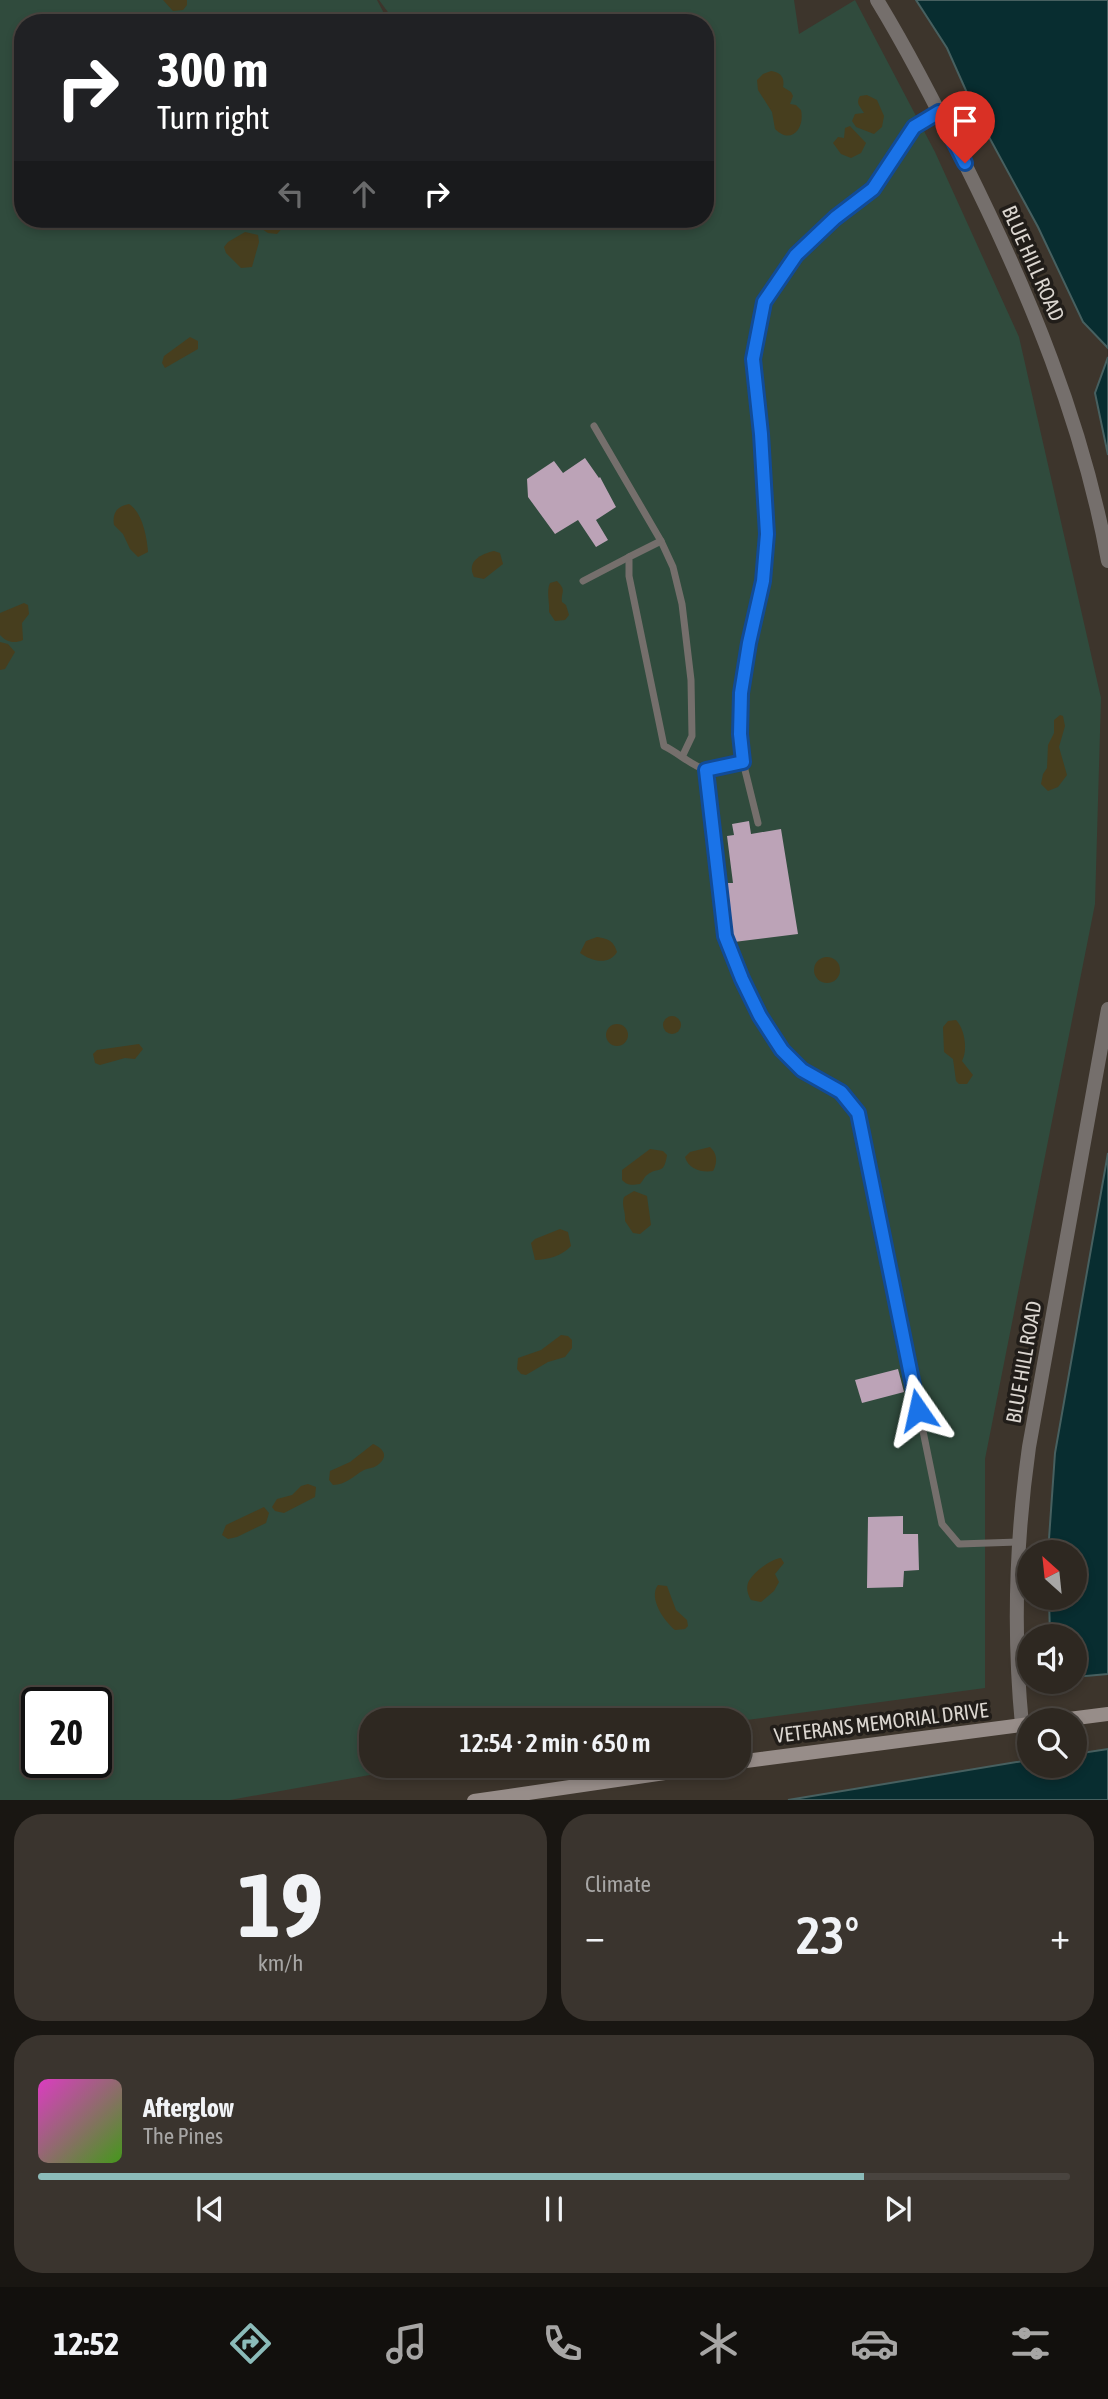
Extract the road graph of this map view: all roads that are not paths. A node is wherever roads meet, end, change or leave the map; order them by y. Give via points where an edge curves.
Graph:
1 (877, 0) edge
2 (939, 112) junction
3 (594, 426) dead end
4 (661, 541) junction
5 (629, 557) junction
6 (1108, 561) edge
7 (583, 581) dead end
8 (683, 755) junction
9 (743, 762) junction
10 (706, 770) junction
11 (758, 823) dead end
12 (1108, 1009) edge
13 (1018, 1540) edge
14 (1017, 1542) edge
15 (1018, 1610) edge
16 (1023, 1708) edge
17 (1108, 1714) edge
18 (1087, 1717) edge
19 (1017, 1726) edge
20 (751, 1760) edge
21 (631, 1778) edge
22 (481, 1800) edge

1 - 2 street, BLUE HILL ROAD
2 - 6 street, BLUE HILL ROAD via 1047,342 1078,436
2 - 9 lane via 914,127 873,189 796,255 764,302 753,359 767,534 763,581 741,693
3 - 4 lane
4 - 5 lane
4 - 8 lane via 673,567 681,604 691,680 692,736
5 - 7 lane
5 - 8 lane via 664,746
8 - 10 lane via 692,766
9 - 10 lane
9 - 11 lane
10 - 14 lane via 725,936 742,979 782,1050 802,1070 841,1092 858,1113 942,1524 960,1544
12 - 13 street, BLUE HILL ROAD via 1028,1447
15 - 16 street, BLUE HILL ROAD via 1018,1680
17 - 18 main road
19 - 20 main road, VETERANS MEMORIAL DRIVE
21 - 22 main road

